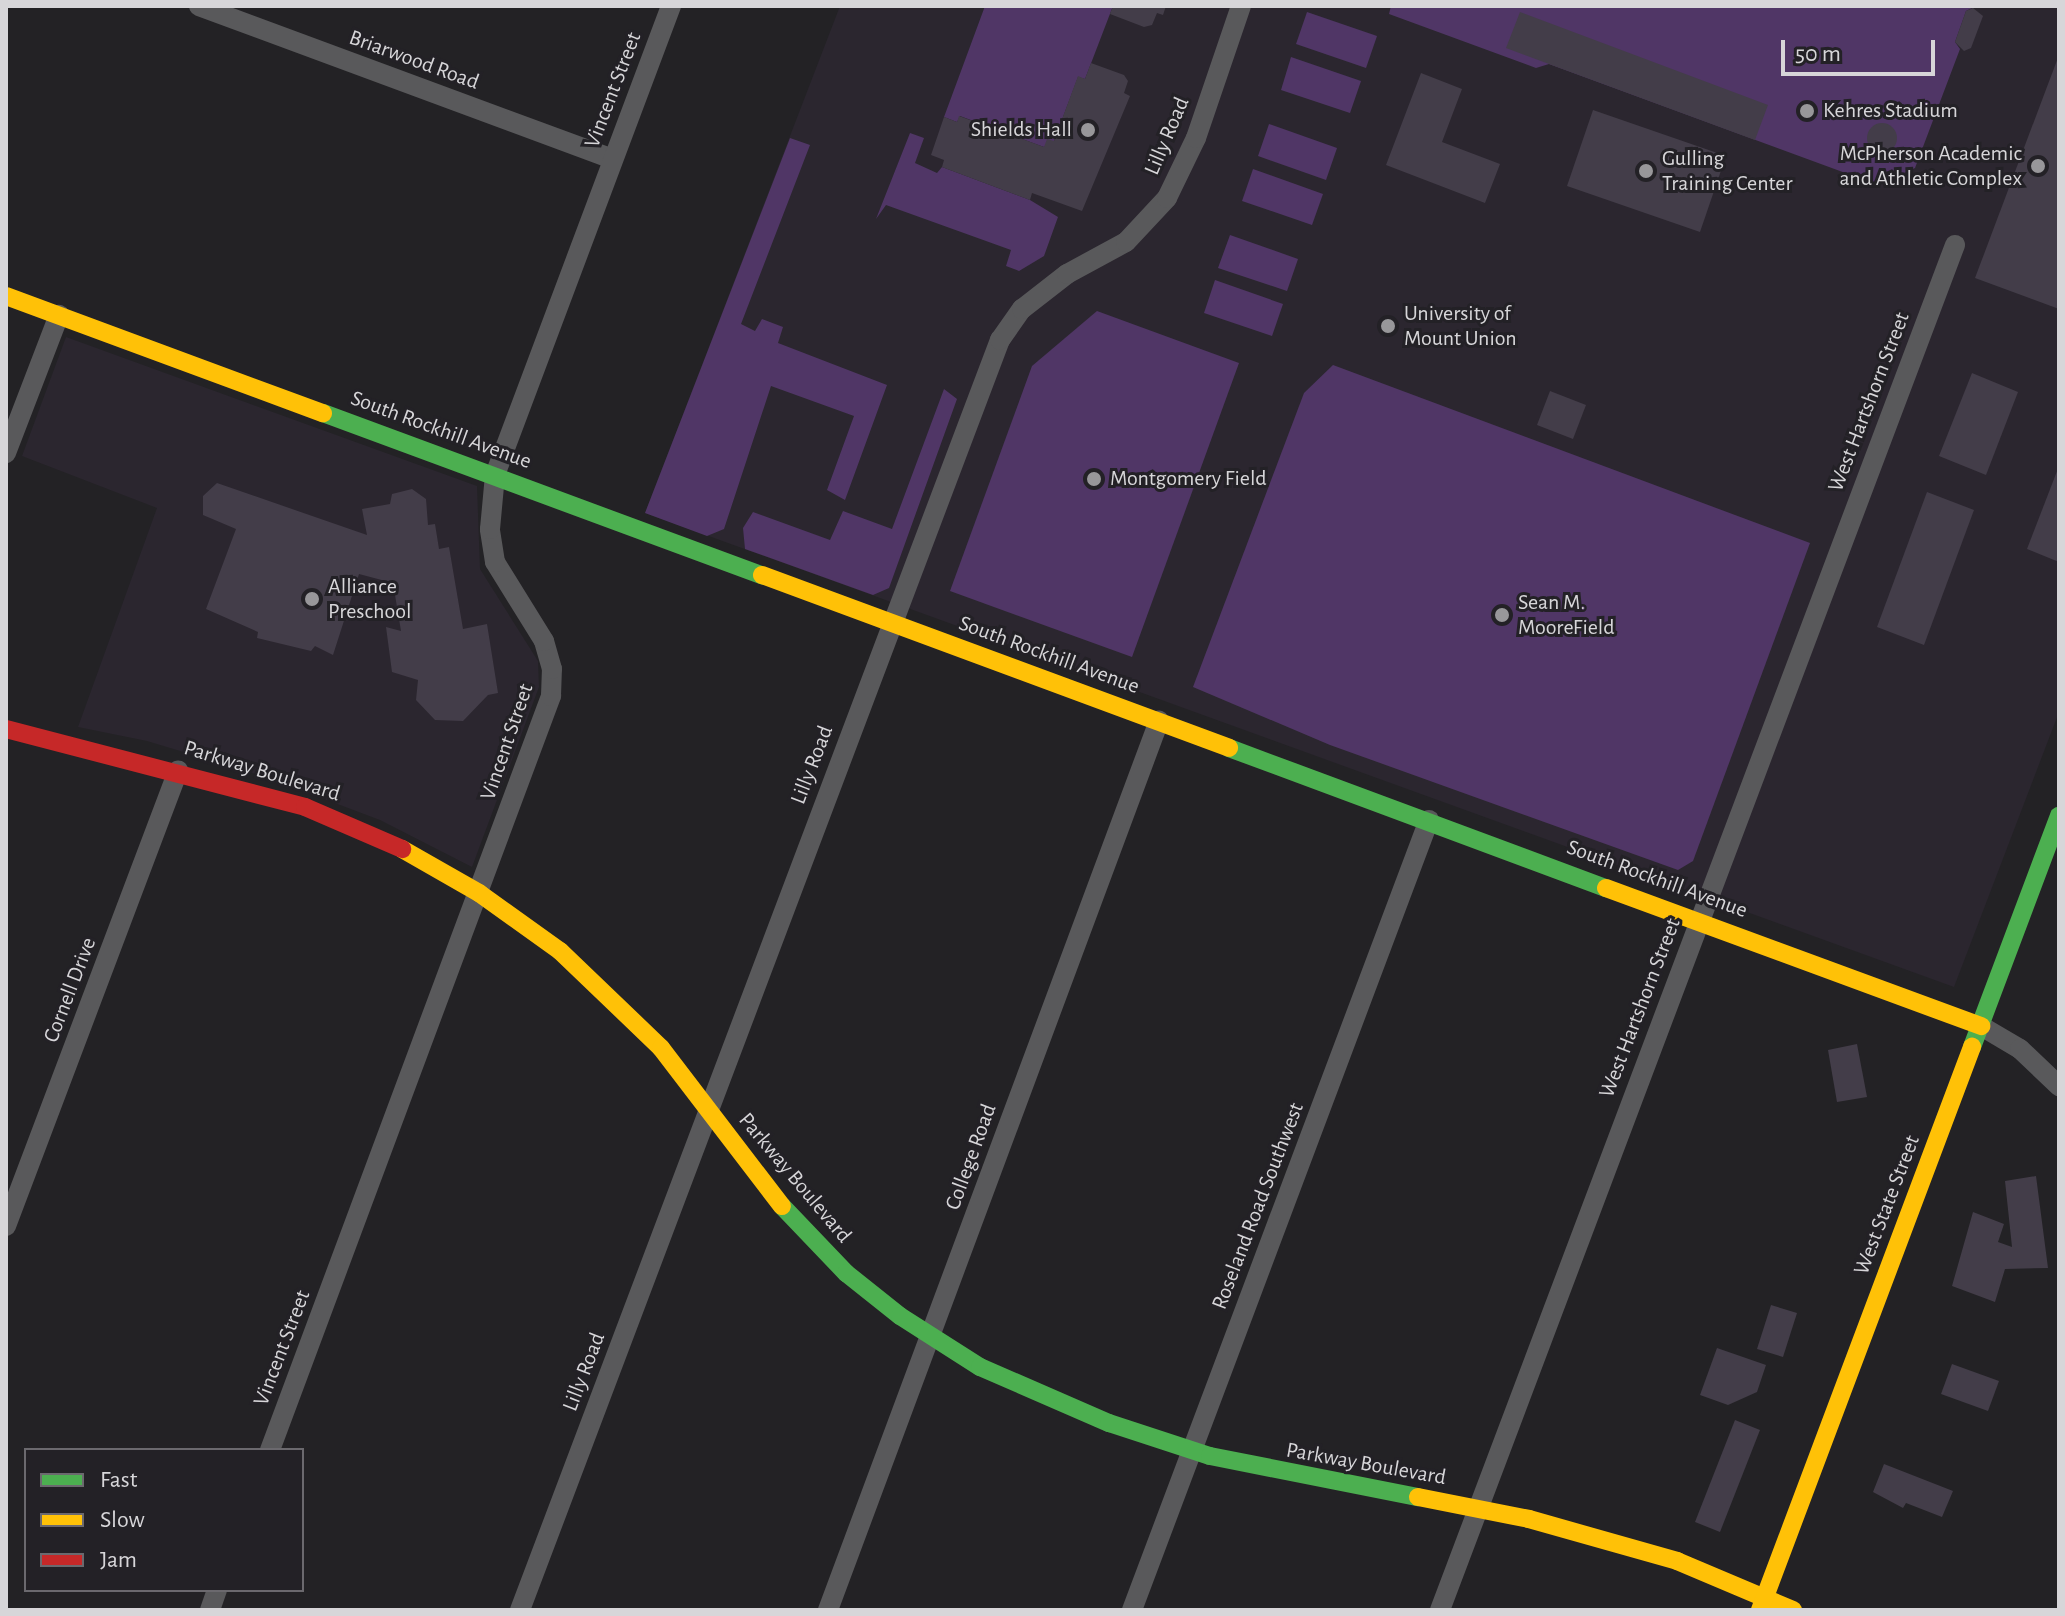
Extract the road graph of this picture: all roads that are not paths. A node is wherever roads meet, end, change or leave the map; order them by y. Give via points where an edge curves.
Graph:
1 (199, 6) edge
2 (671, 6) edge
3 (1241, 6) edge
4 (613, 159) junction
5 (1955, 245) dead end
6 (6, 296) edge
7 (59, 315) junction
8 (6, 453) edge
9 (495, 475) junction
10 (891, 623) junction
11 (1159, 721) junction
12 (6, 729) edge
13 (178, 770) junction
14 (2059, 816) edge
15 (1429, 820) junction
16 (479, 893) junction
17 (1700, 921) junction
18 (1981, 1026) junction
19 (2059, 1086) edge
20 (708, 1111) junction
21 (6, 1226) edge
22 (931, 1337) junction
23 (271, 1448) edge
24 (1192, 1451) junction
25 (1478, 1508) junction
26 (1763, 1602) edge
27 (520, 1610) edge
28 (828, 1610) edge
29 (1132, 1610) edge
30 (1440, 1610) edge
31 (1793, 1610) edge

1 - 4 street, Briarwood Road
2 - 4 street, Vincent Street
3 - 10 street, Lilly Road via 1196,138 1167,198 1126,242 1067,274 1022,309 1000,340
4 - 9 street, Vincent Street
5 - 17 street, West Hartshorn Street
6 - 7 main road, South Rockhill Avenue
7 - 8 street
7 - 9 main road, South Rockhill Avenue
9 - 10 main road, South Rockhill Avenue
9 - 16 street, Vincent Street via 490,529 495,562 544,641 553,680 542,728
10 - 11 main road, South Rockhill Avenue
10 - 20 street, Lilly Road
11 - 15 main road, South Rockhill Avenue
11 - 22 street, College Road
12 - 13 main road, Parkway Boulevard
13 - 16 main road, Parkway Boulevard via 349,824
13 - 21 street, Cornell Drive
14 - 18 main road, West State Street
15 - 17 main road, South Rockhill Avenue
15 - 24 street, Roseland Road Southwest
16 - 20 main road, Parkway Boulevard via 606,992 661,1048
16 - 23 street, Vincent Street
17 - 18 main road, South Rockhill Avenue
17 - 25 street, West Hartshorn Street
18 - 19 street, South Rockhill Avenue via 2020,1049
18 - 26 main road, West State Street
20 - 22 main road, Parkway Boulevard via 802,1229 866,1290
20 - 27 street, Lilly Road
22 - 24 main road, Parkway Boulevard via 1038,1394
22 - 28 street, College Road
24 - 25 main road, Parkway Boulevard via 1286,1475
24 - 29 street, Roseland Road Southwest
25 - 26 main road, Parkway Boulevard via 1677,1561
25 - 30 street, West Hartshorn Street
26 - 31 main road, Parkway Boulevard

